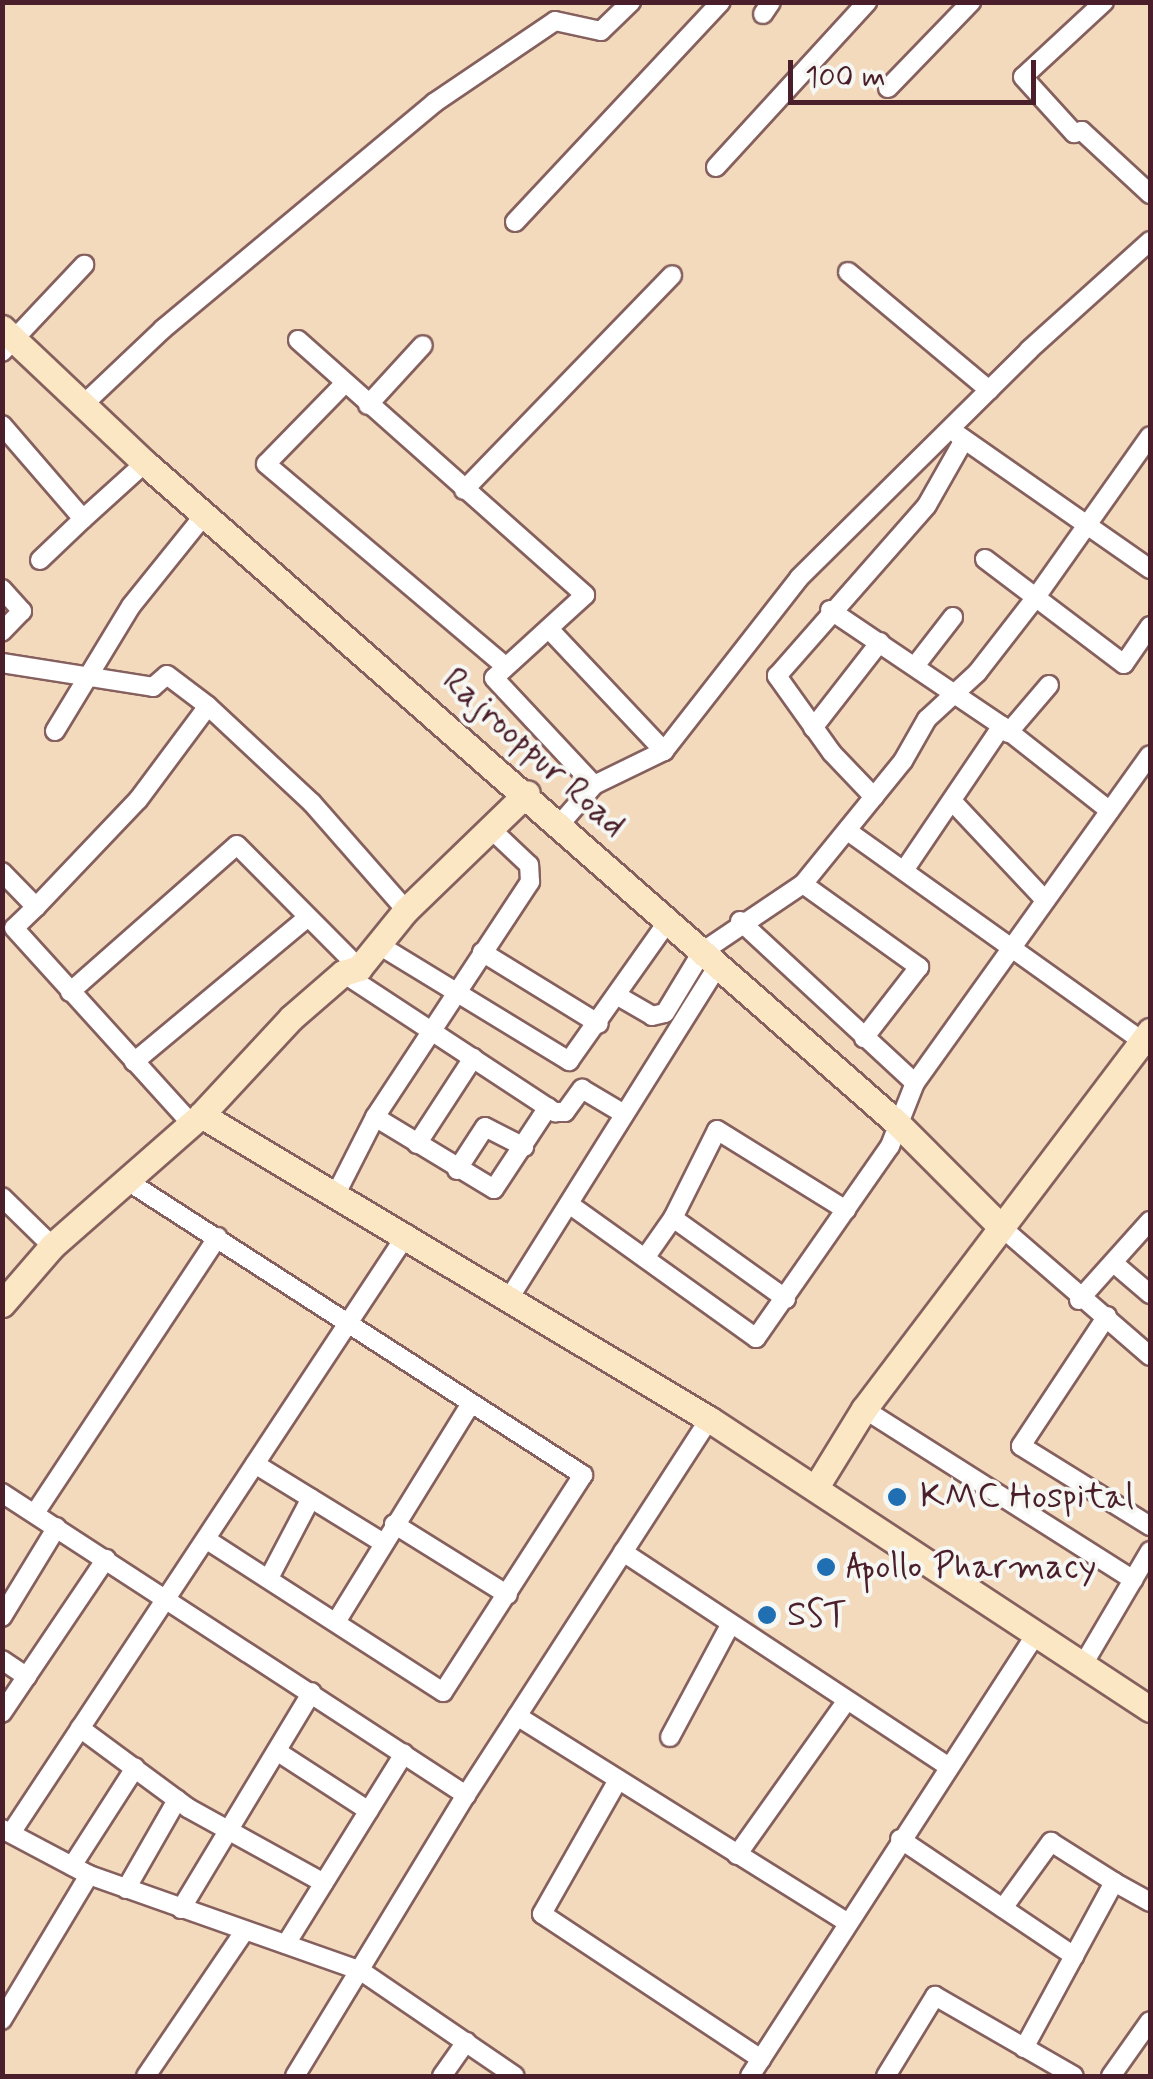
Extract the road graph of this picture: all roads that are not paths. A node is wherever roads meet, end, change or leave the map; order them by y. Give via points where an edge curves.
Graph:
1 (631, 2) edge
2 (721, 2) edge
3 (867, 2) edge
4 (971, 2) edge
5 (1104, 2) edge
6 (888, 88) dead end
7 (716, 166) dead end
8 (1150, 194) edge
9 (516, 222) dead end
10 (1150, 241) edge
11 (84, 265) dead end
12 (848, 272) dead end
13 (672, 275) dead end
14 (7, 340) edge
15 (298, 340) dead end
16 (422, 345) dead end
17 (345, 384) junction
18 (989, 390) junction
19 (85, 403) junction
20 (368, 404) junction
21 (2, 426) edge
22 (956, 434) junction
23 (1147, 448) edge
24 (146, 462) junction
25 (464, 490) junction
26 (205, 514) junction
27 (83, 519) junction
28 (1084, 524) junction
29 (986, 559) dead end
30 (40, 560) dead end
31 (1150, 570) edge
32 (2, 590) edge
33 (1036, 597) junction
34 (830, 610) junction
35 (953, 617) dead end
36 (1150, 626) edge
37 (550, 629) junction
38 (2, 632) edge
39 (880, 642) junction
40 (2, 663) edge
41 (504, 666) junction
42 (915, 666) junction
43 (87, 679) junction
44 (1048, 685) dead end
45 (955, 694) junction
46 (208, 706) junction
47 (813, 728) junction
48 (1005, 729) junction
49 (55, 731) dead end
50 (664, 751) junction
51 (1150, 755) edge
52 (594, 785) junction
53 (527, 793) junction
54 (874, 797) junction
55 (952, 801) junction
56 (1110, 811) junction
57 (560, 823) junction
58 (492, 830) junction
59 (849, 832) junction
60 (905, 869) junction
61 (2, 872) edge
62 (803, 884) junction
63 (1045, 900) junction
64 (36, 907) junction
65 (406, 910) junction
66 (308, 916) junction
67 (669, 920) junction
68 (740, 921) junction
69 (379, 946) junction
70 (1010, 948) junction
71 (482, 952) junction
72 (710, 958) junction
73 (351, 971) junction
74 (70, 992) junction
75 (454, 994) junction
76 (618, 996) junction
77 (599, 1024) junction
78 (431, 1030) junction
79 (864, 1038) junction
80 (1148, 1040) edge
81 (473, 1058) junction
82 (134, 1062) junction
83 (914, 1084) junction
84 (548, 1108) junction
85 (624, 1114) junction
86 (374, 1117) junction
87 (196, 1119) junction
88 (897, 1122) junction
89 (418, 1144) junction
90 (524, 1147) junction
91 (457, 1170) junction
92 (126, 1180) junction
93 (337, 1192) junction
94 (2, 1197) edge
95 (569, 1204) junction
96 (846, 1210) junction
97 (673, 1218) junction
98 (1150, 1221) edge
99 (1000, 1226) junction
100 (407, 1234) junction
101 (218, 1237) junction
102 (52, 1246) junction
103 (644, 1258) junction
104 (1116, 1265) junction
105 (1150, 1294) edge
106 (510, 1297) junction
107 (786, 1299) junction
108 (1079, 1300) junction
109 (2, 1304) edge
110 (1106, 1316) junction
111 (349, 1322) junction
112 (1150, 1356) edge
113 (471, 1404) junction
114 (864, 1409) junction
115 (710, 1419) junction
116 (255, 1464) junction
117 (816, 1487) junction
118 (2, 1493) edge
119 (311, 1498) junction
120 (35, 1513) junction
121 (394, 1524) junction
122 (1150, 1526) edge
123 (57, 1527) junction
124 (380, 1541) junction
125 (208, 1542) junction
126 (623, 1552) junction
127 (1150, 1553) edge
128 (106, 1558) junction
129 (269, 1578) junction
130 (1133, 1580) junction
131 (508, 1596) junction
132 (167, 1597) junction
133 (2, 1618) edge
134 (336, 1622) junction
135 (730, 1625) junction
136 (1036, 1634) junction
137 (2, 1660) edge
138 (1084, 1662) junction
139 (27, 1676) junction
140 (312, 1692) junction
141 (845, 1703) junction
142 (1150, 1709) edge
143 (2, 1713) edge
144 (517, 1716) junction
145 (80, 1728) junction
146 (670, 1737) dead end
147 (278, 1752) junction
148 (404, 1754) junction
149 (946, 1765) junction
150 (135, 1768) junction
151 (618, 1780) junction
152 (466, 1795) junction
153 (176, 1800) junction
154 (369, 1811) junction
155 (227, 1830) junction
156 (7, 1831) edge
157 (900, 1839) junction
158 (736, 1856) junction
159 (80, 1870) junction
160 (1114, 1882) junction
161 (324, 1883) junction
162 (126, 1889) junction
163 (1150, 1902) edge
164 (1003, 1908) junction
165 (181, 1909) junction
166 (845, 1922) junction
167 (244, 1932) junction
168 (286, 1944) junction
169 (1074, 1956) junction
170 (360, 1972) junction
171 (2, 2020) edge
172 (1150, 2021) edge
173 (466, 2042) junction
174 (1024, 2048) junction
175 (761, 2058) junction
176 (146, 2076) edge
177 (296, 2076) edge
178 (442, 2076) edge
179 (515, 2076) edge
180 (750, 2076) edge
181 (886, 2076) edge
182 (1074, 2076) edge
183 (1112, 2076) edge

1 - 19 street via 601,31 554,21 434,103 163,329
2 - 9 street
3 - 7 street
4 - 6 street
5 - 8 street via 1024,78 1074,132 1082,131
10 - 18 street
11 - 14 street
12 - 18 street
13 - 25 street
14 - 19 main road, Rajrooppur Road
15 - 17 street
16 - 20 street
17 - 20 street
17 - 41 street via 266,464
18 - 22 street
19 - 24 main road, Rajrooppur Road
20 - 25 street
21 - 27 street
22 - 28 street
22 - 34 street via 927,506
22 - 50 street via 799,578
23 - 28 street
24 - 26 main road, Rajrooppur Road
24 - 27 street
25 - 37 street via 585,595
26 - 43 street via 149,580
26 - 53 main road, Rajrooppur Road
27 - 30 street
28 - 31 street
28 - 33 street
29 - 33 street
32 - 38 street via 22,610
33 - 36 street via 1124,664
33 - 45 street
34 - 39 street
34 - 47 street via 777,676
35 - 42 street
37 - 41 street
37 - 50 street
39 - 42 street
39 - 47 street
40 - 43 street
41 - 52 street via 494,678
42 - 45 street
43 - 46 street via 153,688 168,675
43 - 49 street
44 - 48 street
45 - 48 street
45 - 54 street via 927,719
46 - 64 street via 138,800
46 - 65 street via 312,803
47 - 54 street
48 - 55 street
48 - 56 street
50 - 52 street
51 - 56 street
52 - 57 street
53 - 57 main road, Rajrooppur Road
53 - 58 main road
54 - 59 street
55 - 60 street
55 - 63 street
56 - 63 street
57 - 67 main road, Rajrooppur Road
58 - 65 main road
58 - 71 street via 533,874
59 - 60 street
59 - 62 street
60 - 70 street
61 - 64 street
62 - 68 street
62 - 79 street via 919,967
63 - 70 street
64 - 74 street via 14,928
65 - 69 main road
66 - 73 street
66 - 74 street via 237,845
66 - 82 street
67 - 72 main road, Rajrooppur Road
67 - 76 street
68 - 72 street
68 - 79 street
69 - 73 main road
69 - 75 street
70 - 80 street
70 - 83 street
71 - 75 street
71 - 77 street
72 - 76 street via 665,1013 652,1016
72 - 85 street
72 - 88 main road, Rajrooppur Road
73 - 78 street
73 - 87 main road
74 - 82 street
75 - 77 street via 569,1062
75 - 78 street
76 - 77 street
78 - 81 street
78 - 86 street
79 - 83 street
80 - 99 main road
81 - 84 street
81 - 89 street
82 - 87 street
83 - 88 street
84 - 85 street via 566,1112 582,1089
84 - 90 street
85 - 95 street
86 - 89 street
86 - 93 street
87 - 92 main road
87 - 93 main road
88 - 96 street via 890,1146
88 - 99 main road, Rajrooppur Road
89 - 91 street
90 - 91 street via 494,1189
90 - 91 street via 485,1127
92 - 101 street
92 - 102 main road
93 - 100 main road
94 - 102 street
95 - 103 street
95 - 106 street
96 - 97 street via 717,1130
96 - 107 street
97 - 103 street
97 - 107 street
98 - 104 street
99 - 108 street
99 - 114 main road
100 - 106 main road
100 - 111 street
101 - 111 street
101 - 120 street
102 - 109 main road
103 - 107 street via 756,1338
104 - 105 street
104 - 108 street
106 - 115 main road
108 - 110 street
110 - 112 street
110 - 122 street via 1021,1446
111 - 113 street
111 - 116 street
113 - 121 street
113 - 131 street via 582,1474
114 - 117 main road
114 - 130 street
115 - 117 main road
115 - 126 street
116 - 119 street
116 - 125 street
117 - 136 main road
118 - 120 street
119 - 124 street
119 - 129 street
120 - 123 street
121 - 124 street
121 - 131 street
123 - 128 street
123 - 133 street
124 - 134 street
125 - 129 street
125 - 132 street
126 - 135 street
126 - 144 street
127 - 130 street
128 - 132 street
128 - 139 street
129 - 134 street
130 - 138 street
131 - 134 street via 444,1692
132 - 140 street
132 - 145 street
135 - 141 street
135 - 146 street
136 - 138 main road
136 - 149 street
137 - 139 street
138 - 142 main road
139 - 143 street
140 - 147 street
140 - 148 street
141 - 149 street
141 - 158 street
144 - 151 street
144 - 152 street
145 - 150 street
145 - 156 street
147 - 154 street
147 - 155 street
148 - 152 street
148 - 154 street
149 - 157 street
150 - 153 street
150 - 159 street
151 - 158 street
151 - 175 street via 542,1914
152 - 170 street
153 - 155 street
153 - 162 street
154 - 161 street
155 - 161 street
155 - 165 street
156 - 159 street
157 - 164 street
157 - 166 street
158 - 166 street
159 - 162 street
159 - 171 street
160 - 163 street
160 - 164 street via 1051,1842
160 - 169 street
161 - 168 street
162 - 165 street
164 - 169 street
165 - 167 street
166 - 175 street
167 - 168 street
167 - 176 street
168 - 170 street
169 - 174 street
170 - 173 street
170 - 177 street
172 - 183 street
173 - 178 street
173 - 179 street
174 - 181 street via 935,1996
174 - 182 street
175 - 180 street

